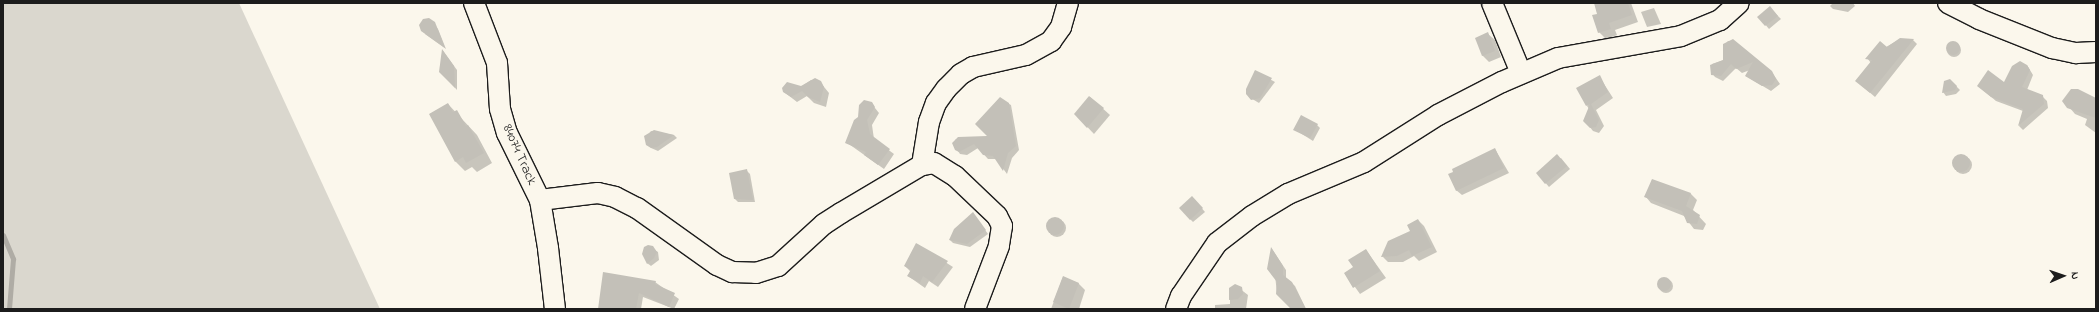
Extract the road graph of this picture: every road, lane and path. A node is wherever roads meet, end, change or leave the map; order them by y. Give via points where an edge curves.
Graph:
1 (474, 3) edge
2 (1068, 3) edge
3 (1492, 3) edge
4 (1739, 3) edge
5 (1948, 3) edge
6 (2096, 52) edge
7 (1521, 74) junction
8 (922, 165) junction
9 (540, 200) junction
10 (555, 309) edge
11 (974, 309) edge
12 (1176, 309) edge

1 - 9 street, 84074 Track via 497,63 500,109 507,133
2 - 8 street via 1061,27 1051,41 1026,55 973,67 961,74 946,89 929,122
3 - 7 street
4 - 7 street via 1720,20 1681,36 1558,58
5 - 6 street via 1979,19 2052,48 2076,53
7 - 12 street via 1438,115 1364,162 1288,194 1252,216 1218,243 1181,296
8 - 9 street via 824,224 778,266 756,273 732,272 717,265 637,208 615,197 598,193
8 - 11 street via 934,163 945,168 1000,221 1002,236
9 - 10 street, 84074 Track

